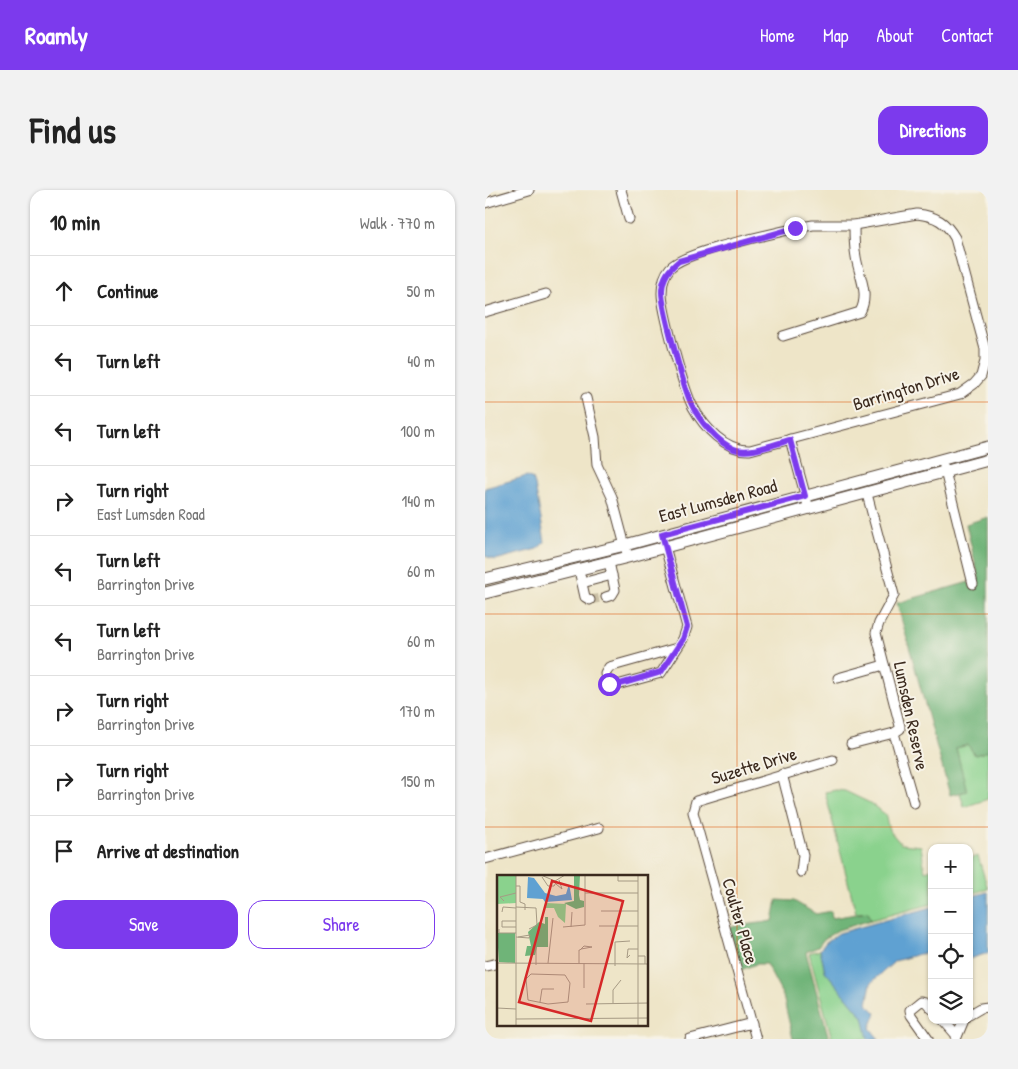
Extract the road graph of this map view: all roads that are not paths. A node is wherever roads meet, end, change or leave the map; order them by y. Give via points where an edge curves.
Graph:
1 (529, 190) edge
2 (621, 190) edge
3 (485, 203) edge
4 (629, 218) dead end
5 (854, 225) junction
6 (546, 294) dead end
7 (485, 312) edge
8 (783, 336) dead end
9 (586, 398) dead end
10 (790, 440) junction
11 (988, 447) edge
12 (942, 459) junction
13 (988, 460) edge
14 (945, 472) junction
15 (867, 494) junction
16 (805, 496) junction
17 (809, 509) junction
18 (659, 535) junction
19 (625, 544) junction
20 (663, 548) junction
21 (628, 557) junction
22 (570, 558) junction
23 (609, 562) junction
24 (576, 570) junction
25 (613, 576) junction
26 (485, 580) edge
27 (582, 584) junction
28 (973, 584) dead end
29 (485, 593) edge
30 (606, 597) dead end
31 (591, 600) dead end
32 (677, 648) junction
33 (884, 665) junction
34 (838, 678) dead end
35 (894, 733) junction
36 (851, 744) dead end
37 (833, 760) dead end
38 (782, 774) junction
39 (914, 803) dead end
40 (693, 812) joint
41 (599, 828) dead end
42 (485, 859) edge
43 (801, 872) dead end
44 (928, 1004) edge
45 (988, 1007) edge
46 (973, 1013) edge
47 (752, 1023) junction
48 (946, 1024) edge
49 (963, 1024) edge
50 (957, 1037) edge
51 (690, 1039) edge
52 (756, 1039) edge
53 (928, 1039) edge

1 - 3 street
2 - 4 street
5 - 8 street via 856,258 865,303 860,312
5 - 10 street, Barrington Drive via 795,228 689,256 670,268 663,282 662,300 686,389 701,420 734,449 750,450
5 - 10 street, Barrington Drive via 917,214 945,223 955,238 985,349 983,369 974,384 960,394
6 - 7 street
9 - 19 street via 599,472 612,497
10 - 16 street
11 - 12 main road, East Lumsden Road
12 - 14 street
12 - 16 main road, East Lumsden Road
13 - 14 main road, East Lumsden Road
14 - 15 main road, East Lumsden Road
14 - 28 street
15 - 17 main road, East Lumsden Road
15 - 33 street, Lumsden Reserve via 893,589 893,599 876,633
16 - 17 street
16 - 18 main road, East Lumsden Road
17 - 20 main road, East Lumsden Road
18 - 19 main road, East Lumsden Road
18 - 20 street
19 - 21 street
19 - 22 main road, East Lumsden Road
20 - 21 main road, East Lumsden Road
20 - 32 street via 686,632
21 - 23 main road, East Lumsden Road
22 - 24 street
22 - 26 main road, East Lumsden Road
23 - 24 main road, East Lumsden Road
23 - 25 street
24 - 27 street
24 - 29 main road, East Lumsden Road
25 - 27 street
25 - 30 street via 615,590
27 - 31 street via 586,599
32 - 32 street via 661,672 614,685 607,682 605,674 609,666
33 - 34 street
33 - 35 street, Lumsden Reserve via 900,726
35 - 36 street
35 - 39 street, Lumsden Reserve
37 - 38 street, Suzette Drive
38 - 40 street, Suzette Drive via 696,801
38 - 43 street via 803,855
40 - 47 street, Coulter Place
41 - 42 street
44 - 53 street via 921,1001 910,1010
45 - 46 street
47 - 51 street
47 - 52 street, Coulter Place
48 - 50 street
49 - 50 street

